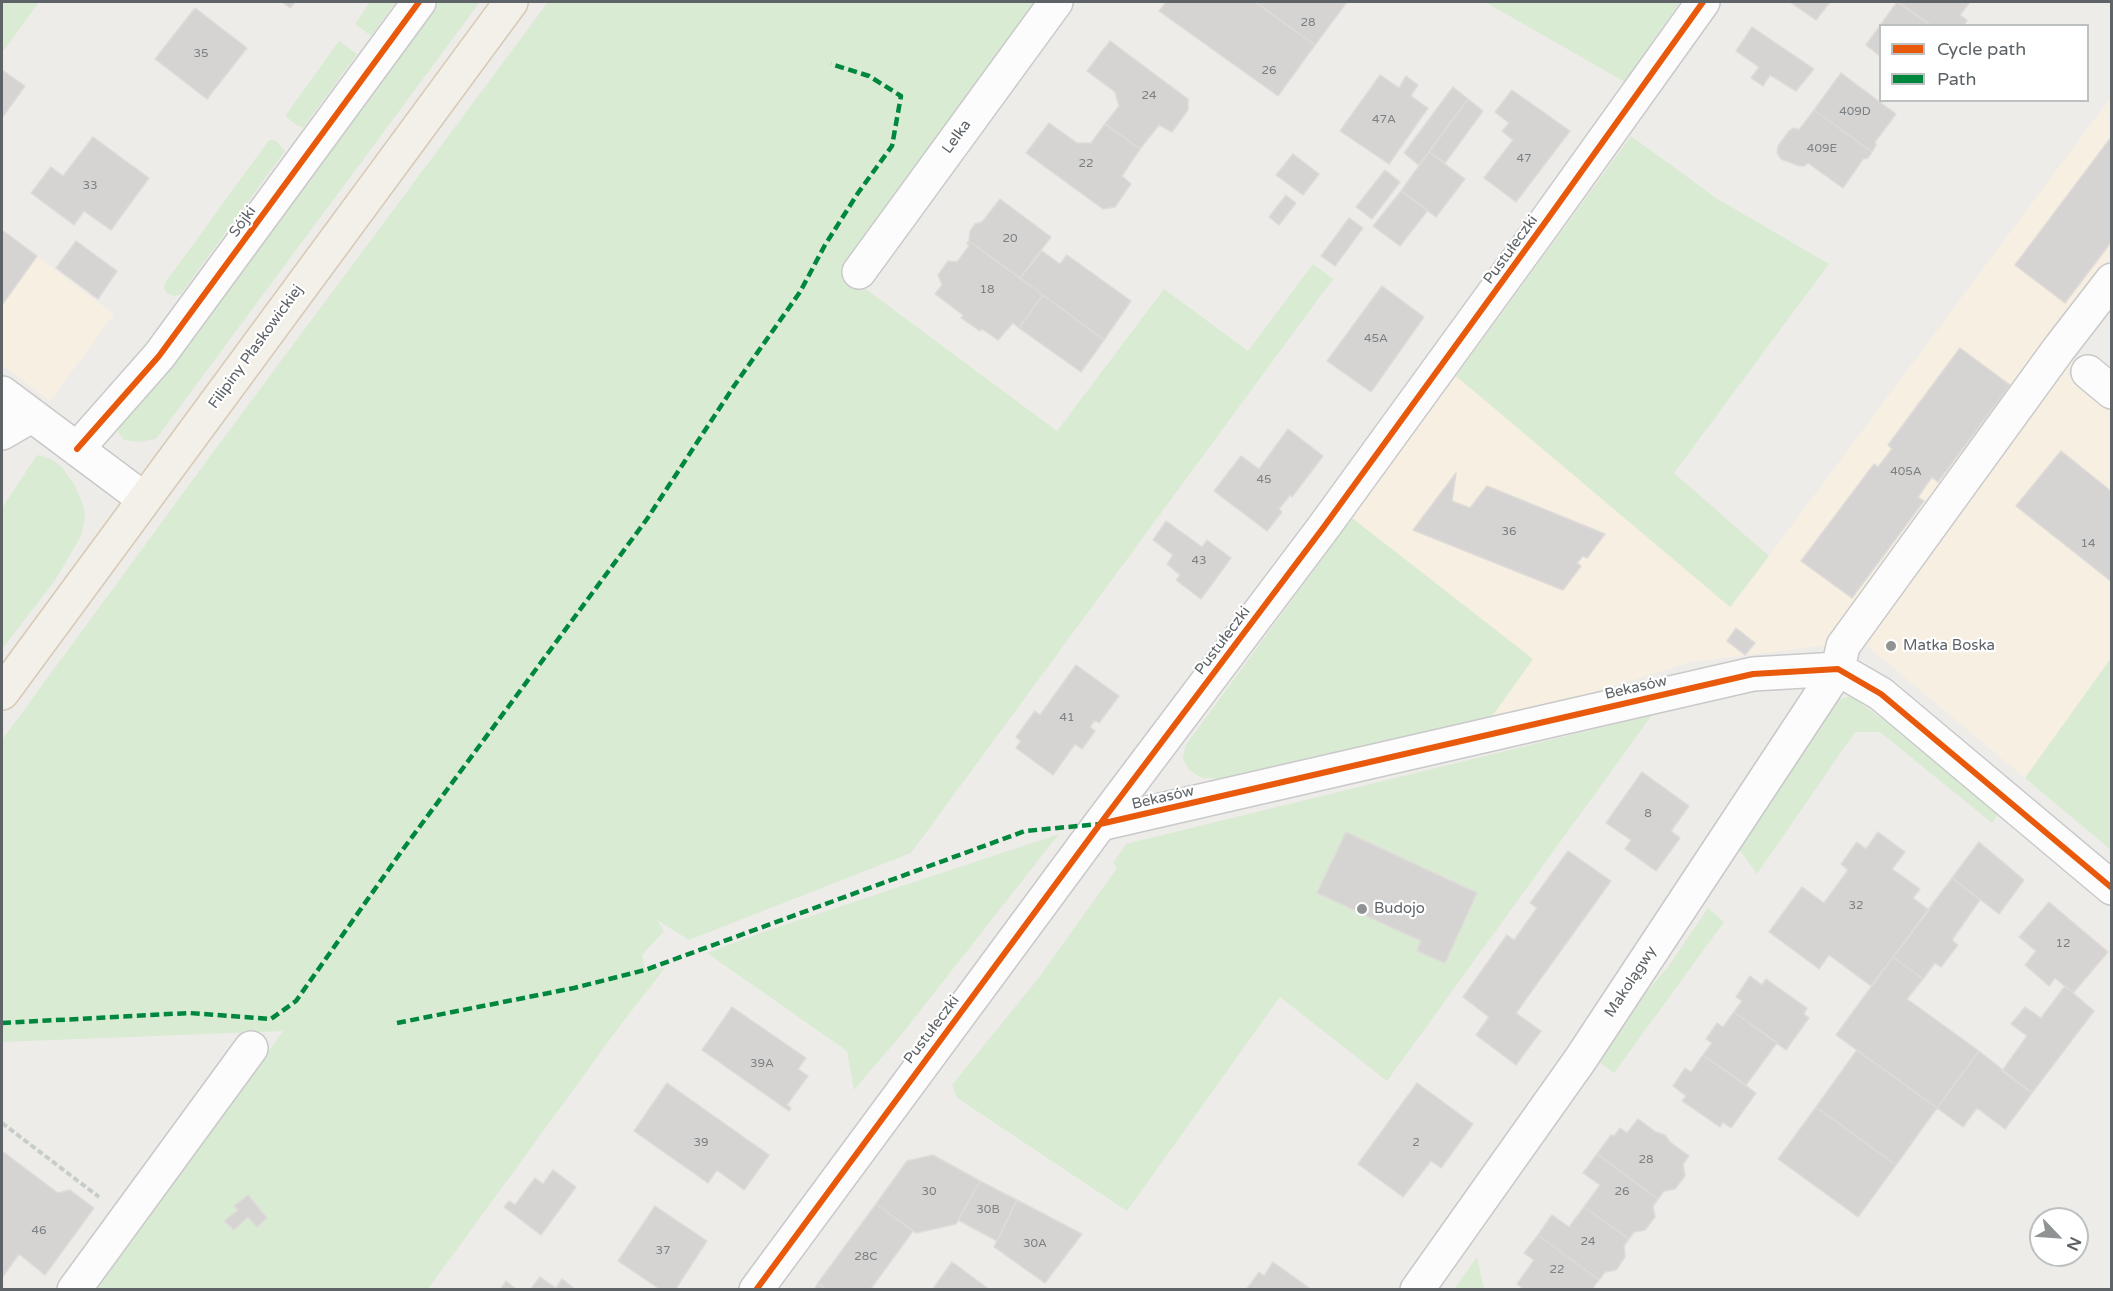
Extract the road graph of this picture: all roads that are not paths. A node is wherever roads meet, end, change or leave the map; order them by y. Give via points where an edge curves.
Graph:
1 (419, 2) edge
2 (511, 2) edge
3 (1056, 2) edge
4 (1703, 2) edge
5 (859, 272) dead end
6 (2112, 280) edge
7 (2, 393) edge
8 (31, 416) junction
9 (2, 433) edge
10 (77, 449) junction
11 (144, 499) junction
12 (1838, 669) junction
13 (2, 693) edge
14 (1100, 824) junction
15 (2112, 888) edge
16 (251, 1048) dead end
17 (74, 1290) edge
18 (756, 1290) edge
19 (1417, 1290) edge

1 - 10 street, Sójki via 159,357
2 - 11 main road, Filipiny Płaskowickiej
3 - 5 street, Lelka
4 - 14 street, Pustułeczki via 1323,528
6 - 12 street, Makolągwy via 1843,646
7 - 8 street
8 - 9 street
8 - 10 street
10 - 11 street
11 - 13 main road, Filipiny Płaskowickiej
12 - 14 street, Bekasów via 1753,674
12 - 15 street via 1881,694
12 - 19 street, Makolągwy via 1587,1048
14 - 18 street, Pustułeczki
16 - 17 street

